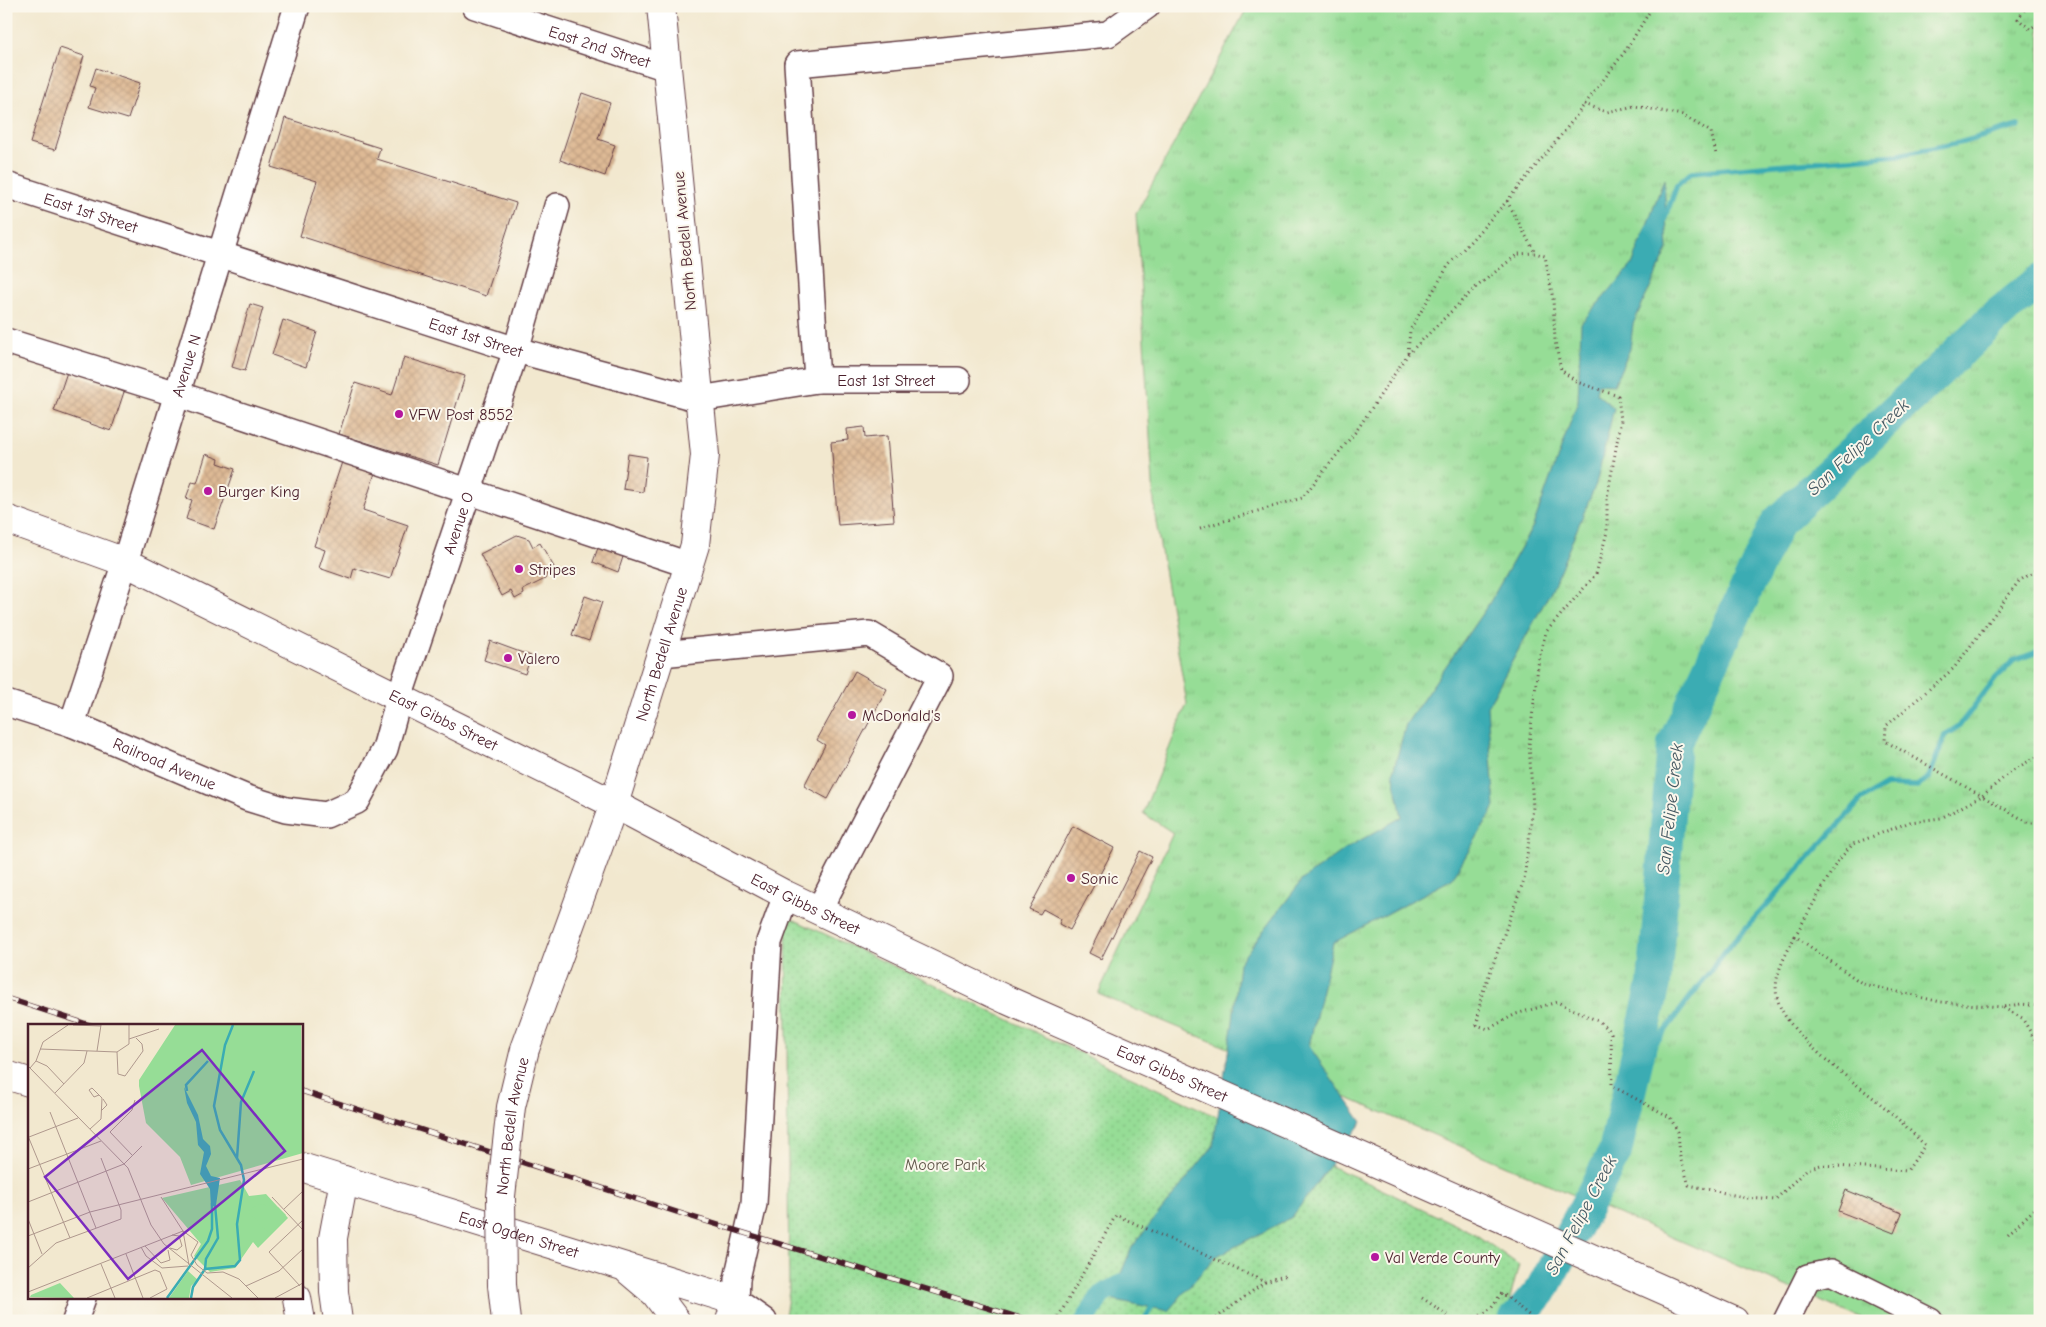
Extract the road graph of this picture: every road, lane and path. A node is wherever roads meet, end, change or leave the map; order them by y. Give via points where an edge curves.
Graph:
1 (297, 6) edge
2 (475, 6) edge
3 (661, 6) edge
4 (1147, 6) edge
5 (1653, 6) edge
6 (2028, 6) edge
7 (2040, 22) edge
8 (667, 68) junction
9 (1584, 104) junction
10 (1716, 154) dead end
11 (6, 185) edge
12 (1506, 201) junction
13 (557, 206) dead end
14 (220, 253) junction
15 (1535, 253) junction
16 (6, 341) edge
17 (516, 350) junction
18 (1408, 354) junction
19 (817, 380) junction
20 (958, 380) dead end
21 (177, 394) junction
22 (699, 399) junction
23 (469, 491) junction
24 (6, 519) edge
25 (1200, 528) dead end
26 (125, 562) junction
27 (689, 565) junction
28 (2040, 568) edge
29 (661, 654) junction
30 (399, 698) junction
31 (6, 704) edge
32 (72, 724) junction
33 (2040, 755) edge
34 (1982, 796) junction
35 (614, 804) junction
36 (326, 815) joint
37 (2040, 823) edge
38 (786, 895) junction
39 (818, 910) junction
40 (1794, 936) junction
41 (2040, 1006) edge
42 (2002, 1007) junction
43 (2040, 1048) edge
44 (6, 1075) edge
45 (28, 1082) edge
46 (303, 1174) edge
47 (344, 1180) junction
48 (2040, 1204) edge
49 (2008, 1234) dead end
50 (623, 1265) junction
51 (1287, 1275) dead end
52 (1266, 1282) junction
53 (1422, 1298) dead end
54 (82, 1300) edge
55 (297, 1300) edge
56 (733, 1311) edge
57 (75, 1321) edge
58 (301, 1321) edge
59 (338, 1321) edge
60 (506, 1321) edge
61 (676, 1321) edge
62 (764, 1321) edge
63 (1056, 1321) edge
64 (1212, 1321) edge
65 (1442, 1321) edge
66 (1472, 1321) edge
67 (1536, 1321) edge
68 (1734, 1321) edge
69 (1786, 1321) edge
70 (1930, 1321) edge

1 - 14 street, Avenue N
2 - 8 street, East 2nd Street
3 - 8 main road, North Bedell Avenue
4 - 19 street via 1108,34 797,64
5 - 9 path via 1626,50
6 - 7 path via 2018,19 2030,29
8 - 22 main road, North Bedell Avenue
9 - 10 path via 1607,112 1636,106 1682,115 1711,132
9 - 12 path
11 - 14 street, East 1st Street
12 - 15 path
12 - 18 path via 1448,266 1410,330
13 - 17 street, Avenue O
14 - 17 street, East 1st Street
14 - 21 street, Avenue N
15 - 18 path via 1518,254 1482,282
15 - 40 path via 1546,256 1561,370 1577,382 1618,396 1621,420 1607,498 1607,532 1596,574 1546,632 1539,658 1529,744 1533,806 1524,880 1481,997 1477,1025 1488,1029 1516,1014 1557,1002 1600,1022 1610,1033 1612,1086 1670,1117 1678,1132 1680,1156 1689,1185 1748,1198 1775,1200 1807,1169 1822,1165 1907,1171 1925,1145 1884,1106 1826,1061 1789,1020 1778,1001 1777,974
16 - 21 street
17 - 22 street, East 1st Street
17 - 23 street, Avenue O
18 - 25 path via 1357,430 1302,498
19 - 20 street, East 1st Street
19 - 22 street, East 1st Street
21 - 23 street
21 - 26 street, Avenue N
22 - 27 main road, North Bedell Avenue via 705,455 695,545
23 - 27 street
23 - 30 street, Avenue O
24 - 26 main road, East Gibbs Street
26 - 30 main road, East Gibbs Street
26 - 32 street, Avenue N
27 - 29 main road, North Bedell Avenue
28 - 34 path via 2019,582 1954,668 1886,726 1884,741
29 - 35 main road, North Bedell Avenue
29 - 39 street via 869,634 940,676
30 - 35 main road, East Gibbs Street
30 - 36 street, Avenue O via 385,749 357,801
31 - 32 street, Railroad Avenue
32 - 36 street, Railroad Avenue via 247,798 286,810
33 - 34 path via 2013,770
34 - 37 path via 2030,823
34 - 40 path via 1941,818 1910,822 1852,844 1837,862
35 - 38 main road, East Gibbs Street
35 - 60 main road, North Bedell Avenue, bridge via 524,1049 511,1107 501,1196 502,1285
38 - 39 main road, East Gibbs Street
38 - 56 street via 768,942 754,1204
39 - 68 main road, East Gibbs Street via 1007,1000
40 - 42 path via 1863,984 1941,1002
41 - 42 path
42 - 43 path via 2022,1018
44 - 45 main road
46 - 47 main road, East Ogden Street
47 - 50 main road, East Ogden Street
47 - 59 main road via 333,1238
48 - 49 path
50 - 56 main road, East Ogden Street
50 - 61 main road via 655,1293
51 - 52 path
52 - 63 path via 1116,1215
52 - 64 path
53 - 65 path via 1449,1316
54 - 57 street
55 - 58 main road
56 - 62 street
66 - 67 path via 1490,1309 1502,1293
69 - 70 street via 1808,1277 1831,1272

